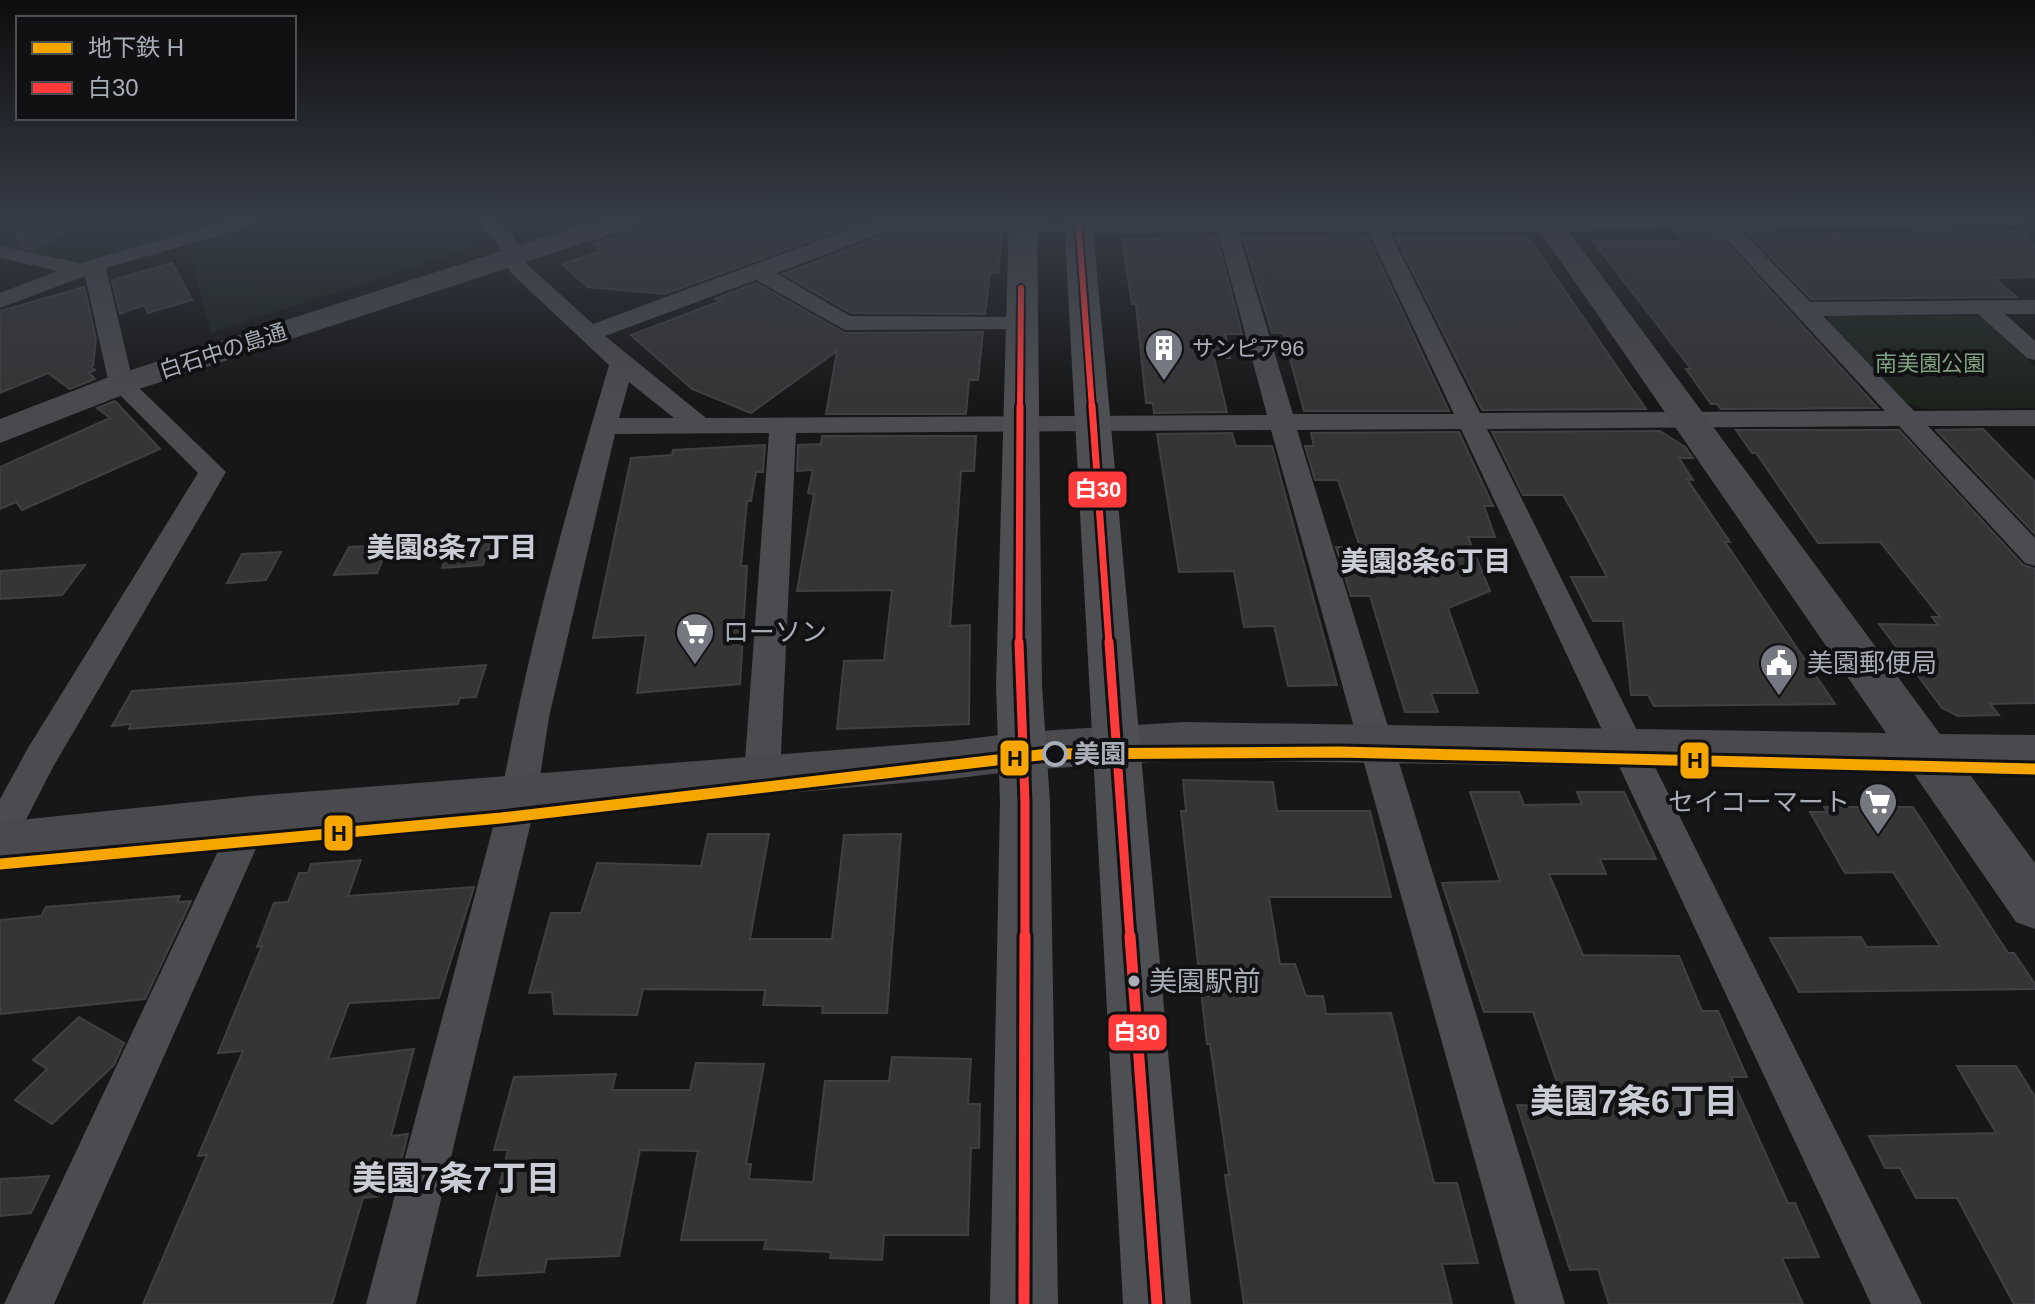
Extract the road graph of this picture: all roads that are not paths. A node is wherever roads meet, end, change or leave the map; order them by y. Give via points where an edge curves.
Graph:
1 (57, 279) edge
2 (91, 279) edge
3 (442, 279) edge
4 (531, 279) edge
5 (740, 279) edge
6 (771, 279) edge
7 (1021, 279) edge
8 (1082, 279) edge
9 (1242, 279) edge
10 (1403, 279) edge
11 (1589, 279) edge
12 (1773, 279) edge
13 (0, 301) edge
14 (1983, 307) junction
15 (2035, 307) edge
16 (1801, 309) junction
17 (1020, 324) junction
18 (591, 333) junction
19 (2035, 353) edge
20 (622, 364) junction
21 (121, 384) junction
22 (2035, 418) edge
23 (1907, 419) junction
24 (1021, 422) junction
25 (1472, 422) junction
26 (1692, 422) junction
27 (1284, 423) junction
28 (783, 425) junction
29 (1092, 425) junction
30 (604, 426) junction
31 (700, 426) junction
32 (0, 432) edge
33 (2035, 556) edge
34 (1374, 744) junction
35 (1114, 745) junction
36 (1627, 746) junction
37 (1023, 751) junction
38 (1925, 752) junction
39 (2035, 754) edge
40 (762, 775) junction
41 (519, 797) junction
42 (252, 817) junction
43 (0, 834) edge
44 (0, 844) edge
45 (2035, 905) edge
46 (29, 1304) edge
47 (391, 1304) edge
48 (1024, 1304) edge
49 (1157, 1304) edge
50 (1540, 1304) edge
51 (1897, 1304) edge

1 - 13 street
2 - 21 street
3 - 21 street, 白石中の島通
4 - 18 street
5 - 18 street
6 - 17 street via 845,323
7 - 17 main road
8 - 29 main road
9 - 27 street
10 - 25 street
11 - 26 street
12 - 16 street
14 - 15 street
14 - 16 street
14 - 19 street
16 - 23 street
17 - 24 main road
18 - 20 street
20 - 30 street
20 - 31 street
21 - 32 street, 白石中の島通
21 - 43 street via 212,472
22 - 23 street
23 - 26 street
23 - 33 street
24 - 28 street
24 - 29 street
24 - 37 main road
25 - 26 street
25 - 27 street
25 - 36 street
26 - 38 street
27 - 29 street
27 - 34 street
28 - 31 street
28 - 40 street
29 - 35 main road
30 - 31 street
30 - 41 street via 532,717
34 - 35 street
34 - 36 street
34 - 50 street
35 - 37 street
35 - 49 main road
36 - 38 street
36 - 51 street
37 - 40 street
37 - 48 main road
38 - 39 street
38 - 45 street
40 - 41 street
41 - 42 street
41 - 47 street
42 - 44 street
42 - 46 street

